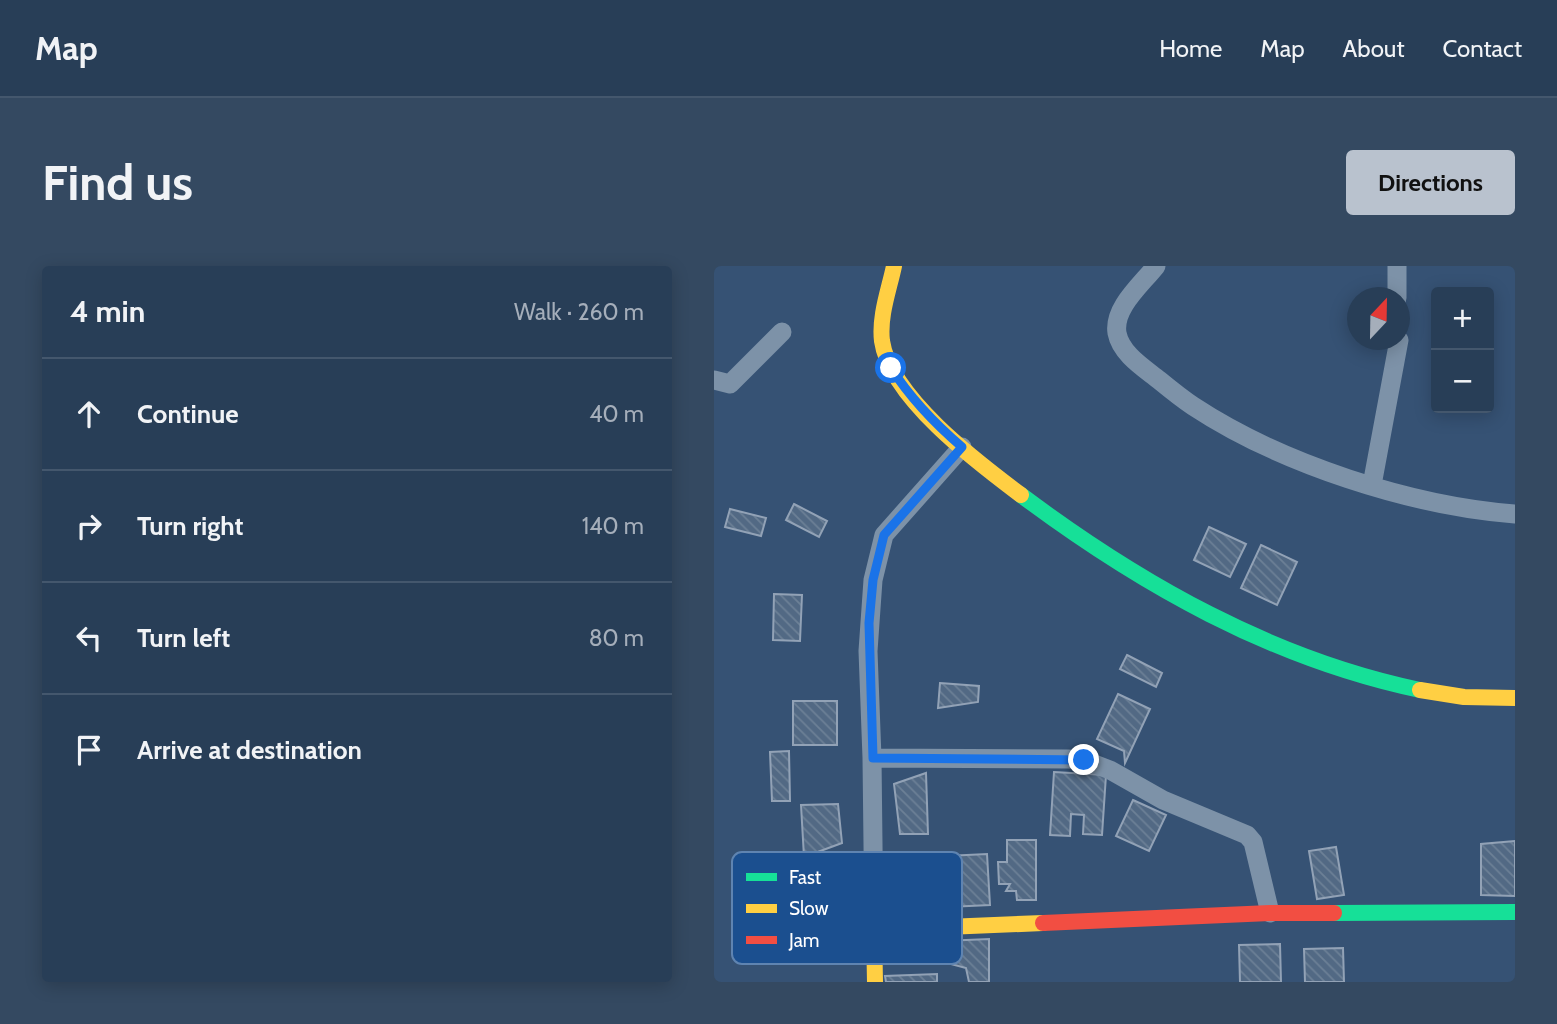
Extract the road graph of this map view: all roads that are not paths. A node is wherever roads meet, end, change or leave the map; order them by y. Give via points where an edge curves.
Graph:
1 (894, 266) edge
2 (1156, 266) edge
3 (1397, 266) edge
4 (1397, 287) edge
5 (782, 332) dead end
6 (1397, 350) edge
7 (714, 380) edge
8 (962, 447) junction
9 (1372, 485) junction
10 (1515, 514) edge
11 (1515, 698) edge
12 (873, 758) junction
13 (874, 852) edge
14 (1515, 912) edge
15 (1270, 913) junction
16 (962, 926) edge
17 (874, 964) edge
18 (874, 982) edge

1 - 8 street via 883,348 906,391 927,417
2 - 9 street via 1120,311 1118,337 1130,356 1192,406 1245,436 1305,463
3 - 4 street
5 - 7 street via 730,384
6 - 9 street
8 - 11 street via 1034,507 1113,559 1193,607 1274,645 1402,686 1464,698
8 - 12 street via 884,535 869,623
9 - 10 street via 1446,506
12 - 13 street
12 - 15 street via 1093,763 1172,804 1247,835
14 - 15 street
15 - 16 street
17 - 18 street

